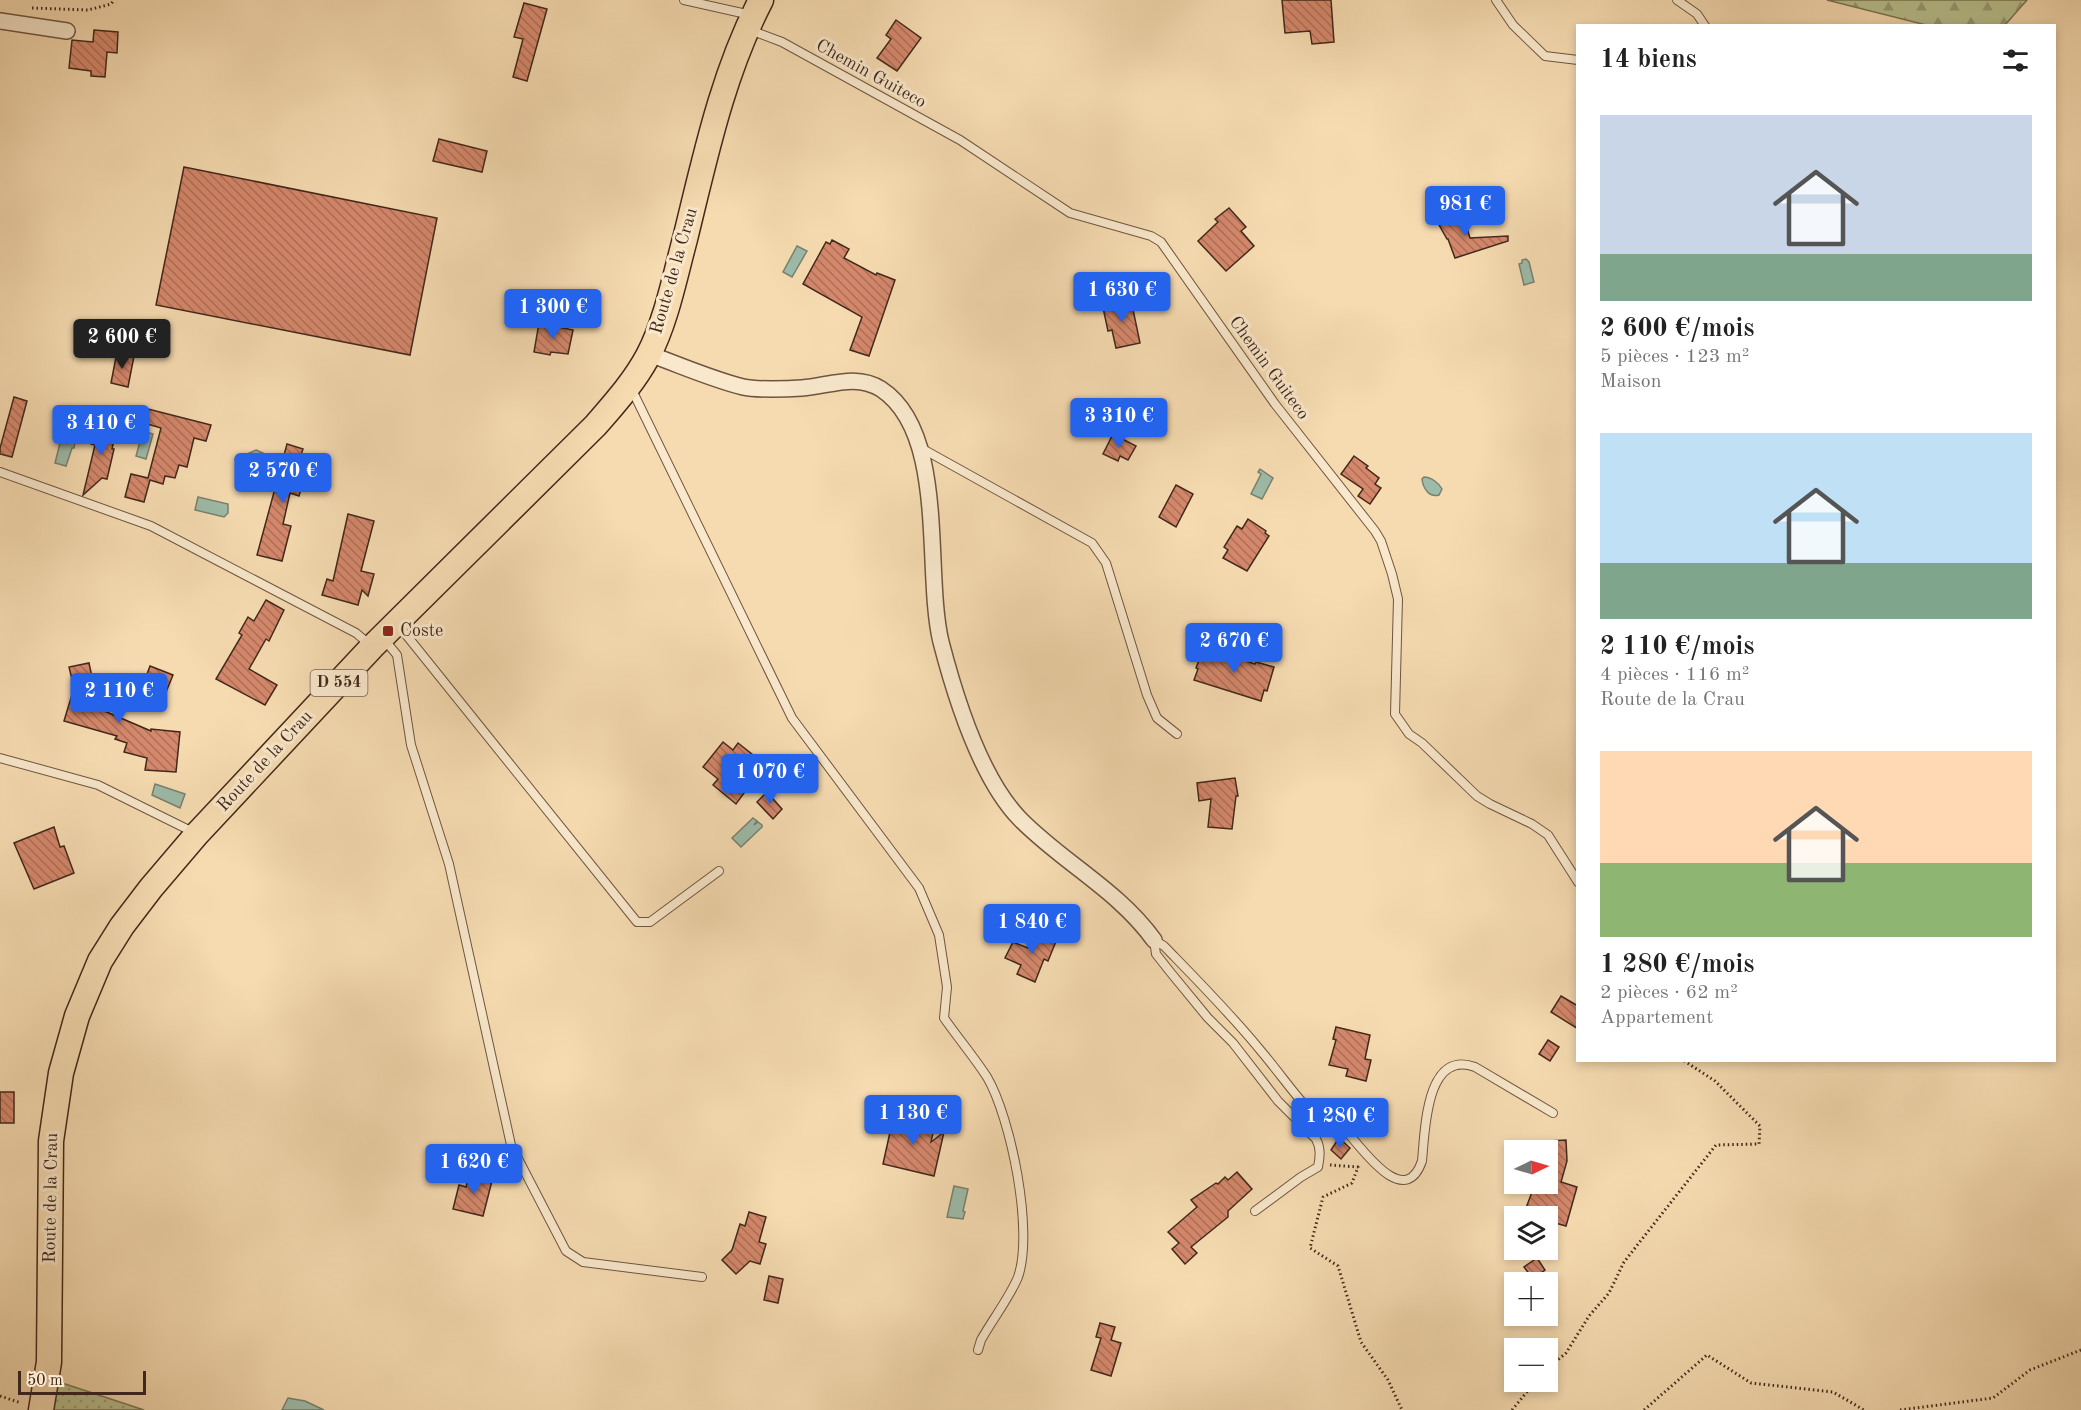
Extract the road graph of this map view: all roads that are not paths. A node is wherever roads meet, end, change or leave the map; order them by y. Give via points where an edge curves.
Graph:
1 (684, 0) edge
2 (1496, 0) edge
3 (1677, 0) edge
4 (753, 15) edge
5 (0, 21) edge
6 (1704, 24) edge
7 (67, 32) dead end
8 (1576, 60) edge
9 (649, 354) junction
10 (630, 386) junction
11 (921, 448) junction
12 (0, 472) edge
13 (384, 636) junction
14 (1177, 734) dead end
15 (0, 758) edge
16 (197, 834) junction
17 (719, 871) dead end
18 (1576, 879) edge
19 (1154, 940) junction
20 (1553, 1113) dead end
21 (1255, 1211) dead end
22 (702, 1277) dead end
23 (978, 1350) dead end
24 (41, 1410) edge

1 - 4 lane, Chemin Guiteco
2 - 8 lane via 1513,25 1545,56
3 - 6 lane
4 - 9 main road, Route de la Crau / D 554 via 718,107 669,298
4 - 18 lane, Chemin Guiteco via 782,42 960,140 1070,213 1161,242 1275,404 1381,542 1398,599 1395,714 1401,724 1477,796 1548,835
5 - 7 street
9 - 10 main road, Route de la Crau / D 554
9 - 11 street via 745,387 802,388 854,379 880,388 898,405
10 - 13 main road, Route de la Crau / D 554 via 596,425
10 - 23 lane via 792,718 919,888 939,935 947,987 944,1018 988,1079 1011,1138 1021,1201 1023,1254 1017,1278
11 - 14 lane via 1092,543 1106,563 1156,718
11 - 19 street via 941,640 956,692 988,773 1001,797 1020,819 1125,907
12 - 13 lane via 151,526 356,633
13 - 16 main road, Route de la Crau / D 554
13 - 17 lane via 637,922 650,922
13 - 22 lane via 397,655 411,745 449,864 511,1145 566,1251 583,1262
15 - 16 lane via 98,785
16 - 24 main road, Route de la Crau / D 554 via 151,888 100,961 77,1016 61,1073 51,1141 49,1362
19 - 20 lane via 1215,998 1313,1116 1327,1129 1341,1128 1347,1132 1394,1179 1413,1178 1419,1169 1433,1088 1443,1071 1453,1066 1475,1067
19 - 21 lane via 1156,954 1171,973 1278,1101 1316,1139 1320,1149 1318,1167

